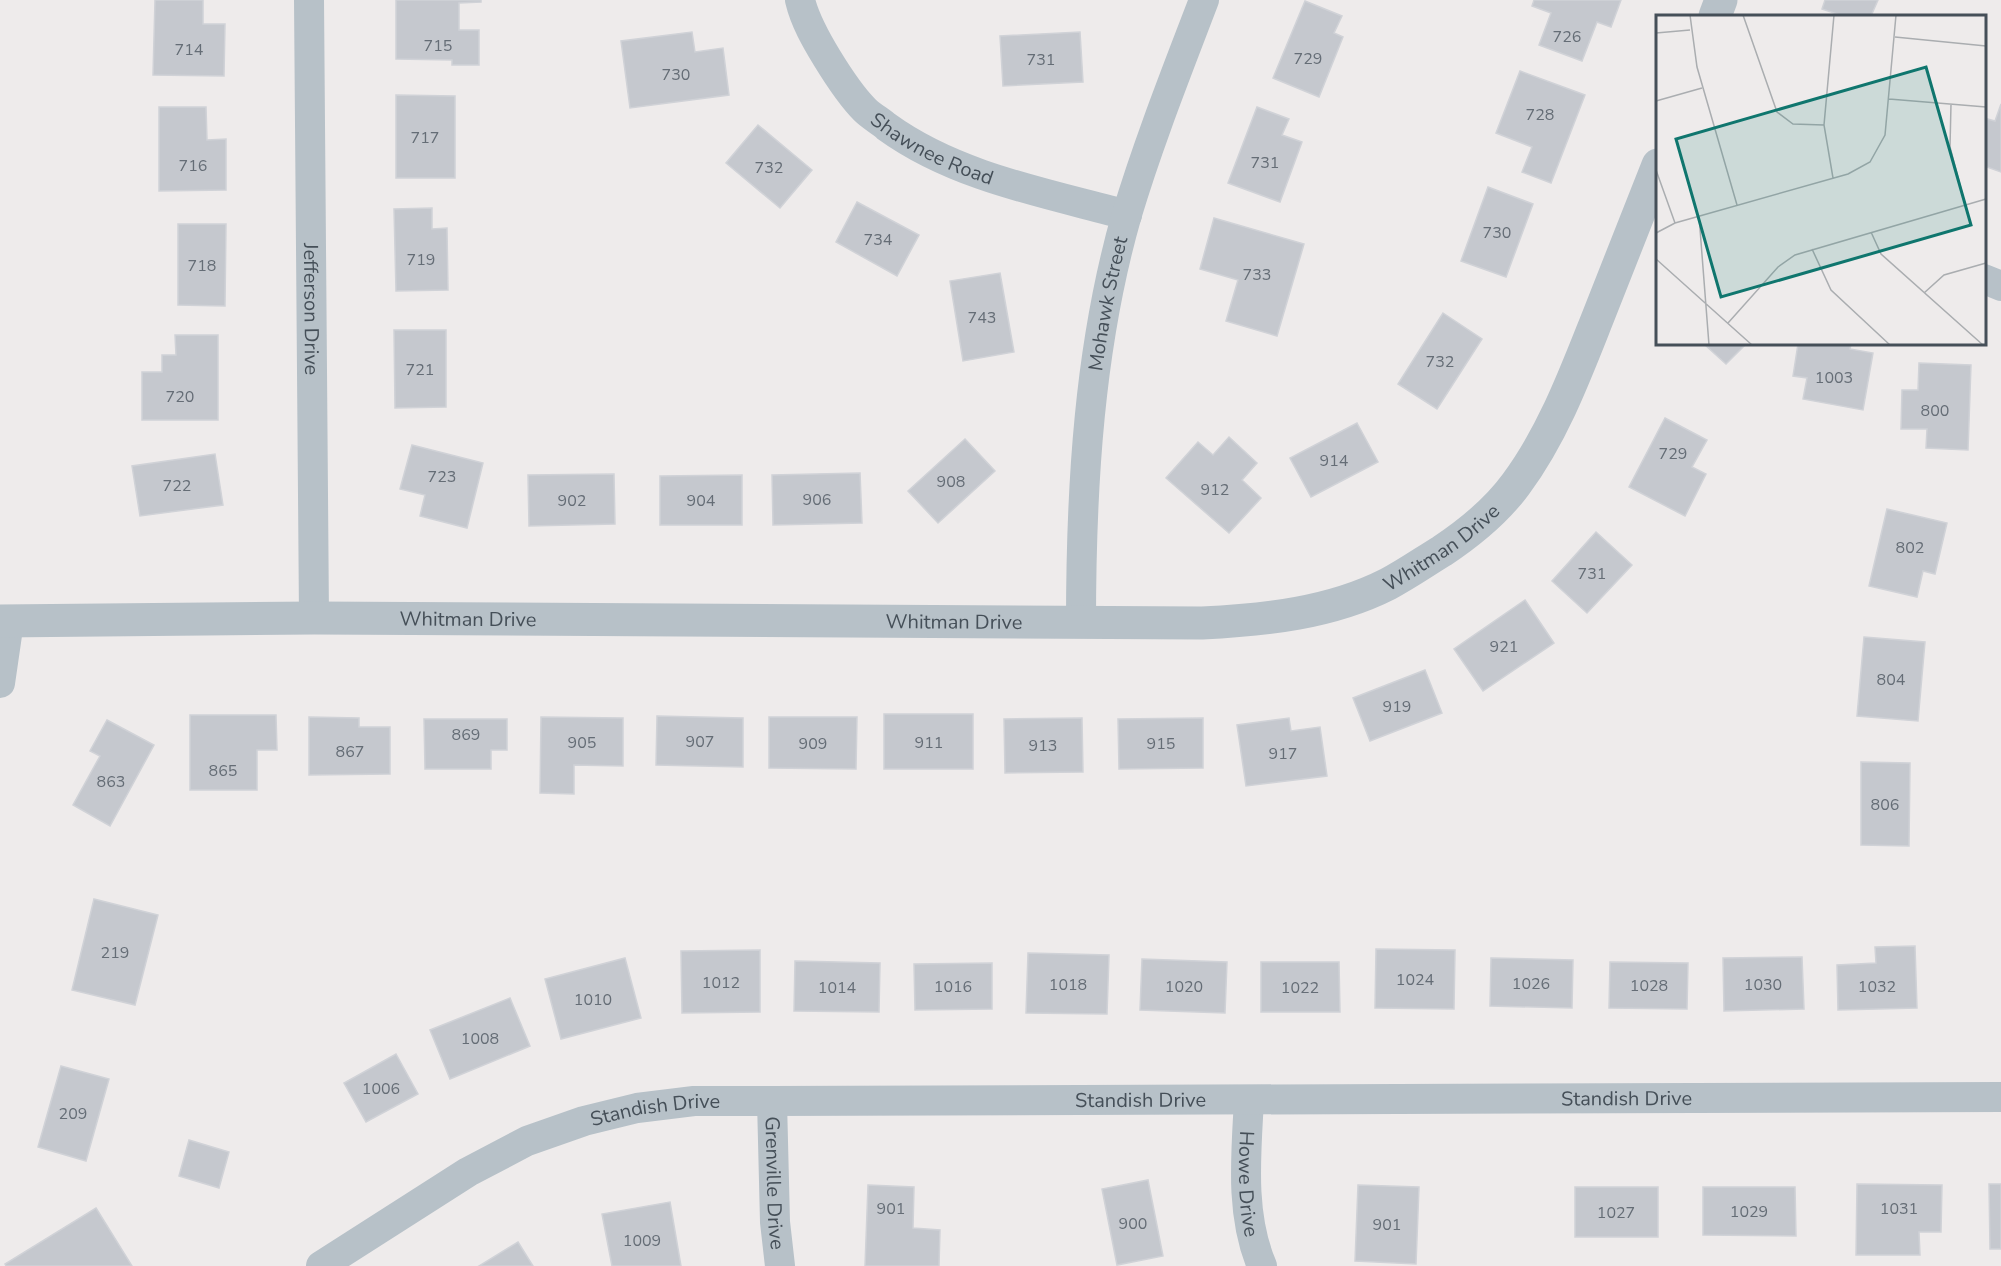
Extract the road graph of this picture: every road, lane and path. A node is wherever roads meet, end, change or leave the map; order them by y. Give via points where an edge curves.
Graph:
1 (309, 0) edge
2 (800, 0) edge
3 (1204, 0) edge
4 (1721, 0) edge
5 (1715, 15) edge
6 (1656, 170) edge
7 (1127, 215) junction
8 (1986, 280) edge
9 (2001, 286) edge
10 (314, 618) junction
11 (5, 621) edge
12 (1081, 623) junction
13 (0, 683) edge
14 (2001, 1097) edge
15 (1249, 1100) junction
16 (772, 1101) junction
17 (321, 1266) edge
18 (780, 1266) edge
19 (1262, 1266) edge

1 - 10 street, Jefferson Drive
2 - 7 street, Shawnee Road via 820,48 839,79 865,111 899,136 947,162 1007,183
3 - 7 street, Mohawk Street
4 - 5 street
6 - 12 street, Whitman Drive via 1575,375 1539,450 1515,486 1455,542 1387,585 1344,602 1299,613 1246,621
7 - 12 street, Mohawk Street via 1112,273 1093,394 1081,535
8 - 9 street
10 - 11 street, Whitman Drive
10 - 12 street, Whitman Drive
11 - 13 street
14 - 15 street, Standish Drive
15 - 16 street, Standish Drive
15 - 19 street, Howe Drive via 1247,1194 1251,1228
16 - 17 street, Standish Drive via 694,1101 637,1108 527,1141 487,1160
16 - 18 street, Grenville Drive

